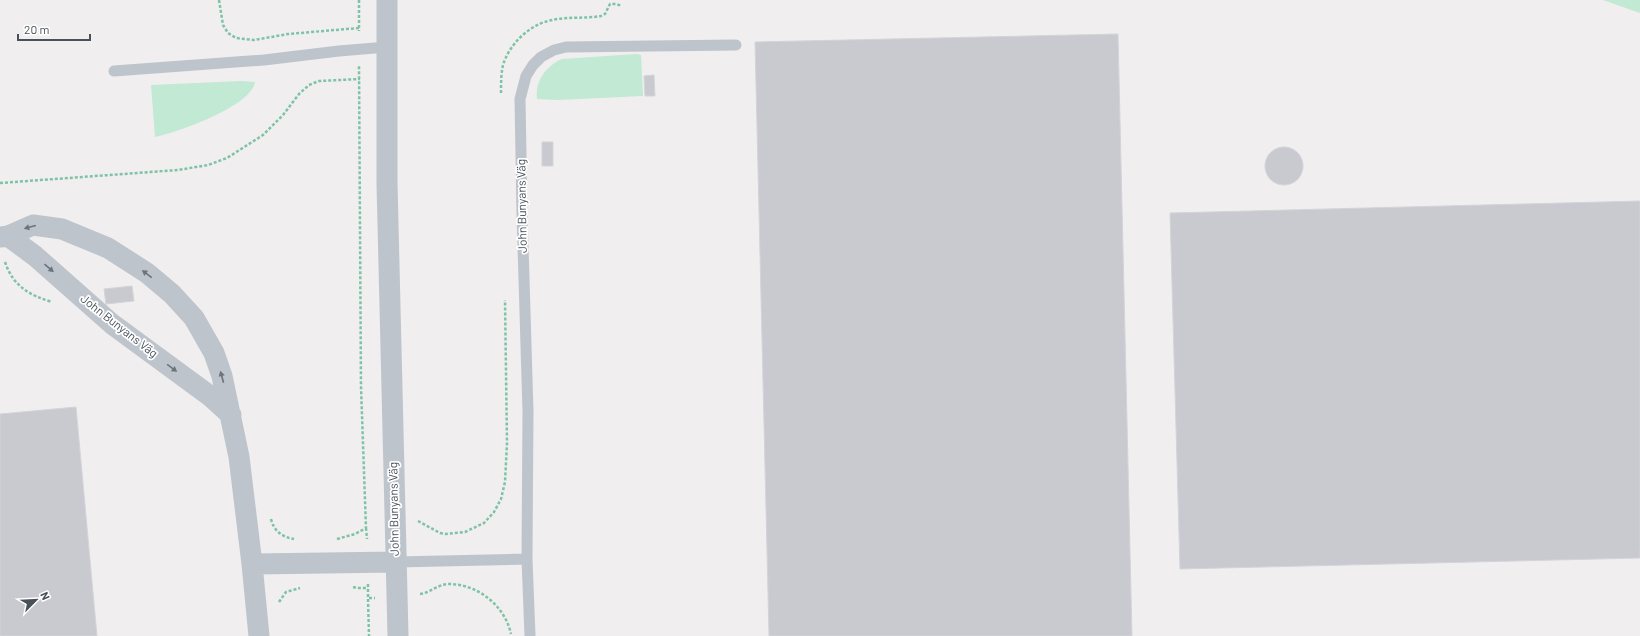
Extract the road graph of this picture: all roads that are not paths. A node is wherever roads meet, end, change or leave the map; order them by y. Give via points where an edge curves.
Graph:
1 (387, 0) edge
2 (736, 45) dead end
3 (387, 48) junction
4 (114, 71) dead end
5 (3, 236) edge
6 (231, 415) junction
7 (527, 559) junction
8 (396, 562) junction
9 (252, 564) junction
10 (258, 627) edge
11 (398, 636) edge
12 (530, 636) edge

1 - 3 street, John Bunyans Väg
2 - 7 lane, John Bunyans Väg via 566,47 541,57 526,76 520,107 528,411
3 - 4 lane
3 - 8 street, John Bunyans Väg via 387,183
5 -> 6 street, John Bunyans Väg via 35,256 112,324 210,396
6 -> 5 street via 214,353 194,318 172,294 147,273 108,248 62,230 33,224
6 - 9 street via 244,486
7 - 8 lane, John Bunyans Väg
7 - 12 lane, John Bunyans Väg
8 - 9 street, John Bunyans Väg
8 - 11 street, John Bunyans Väg
9 - 10 street

